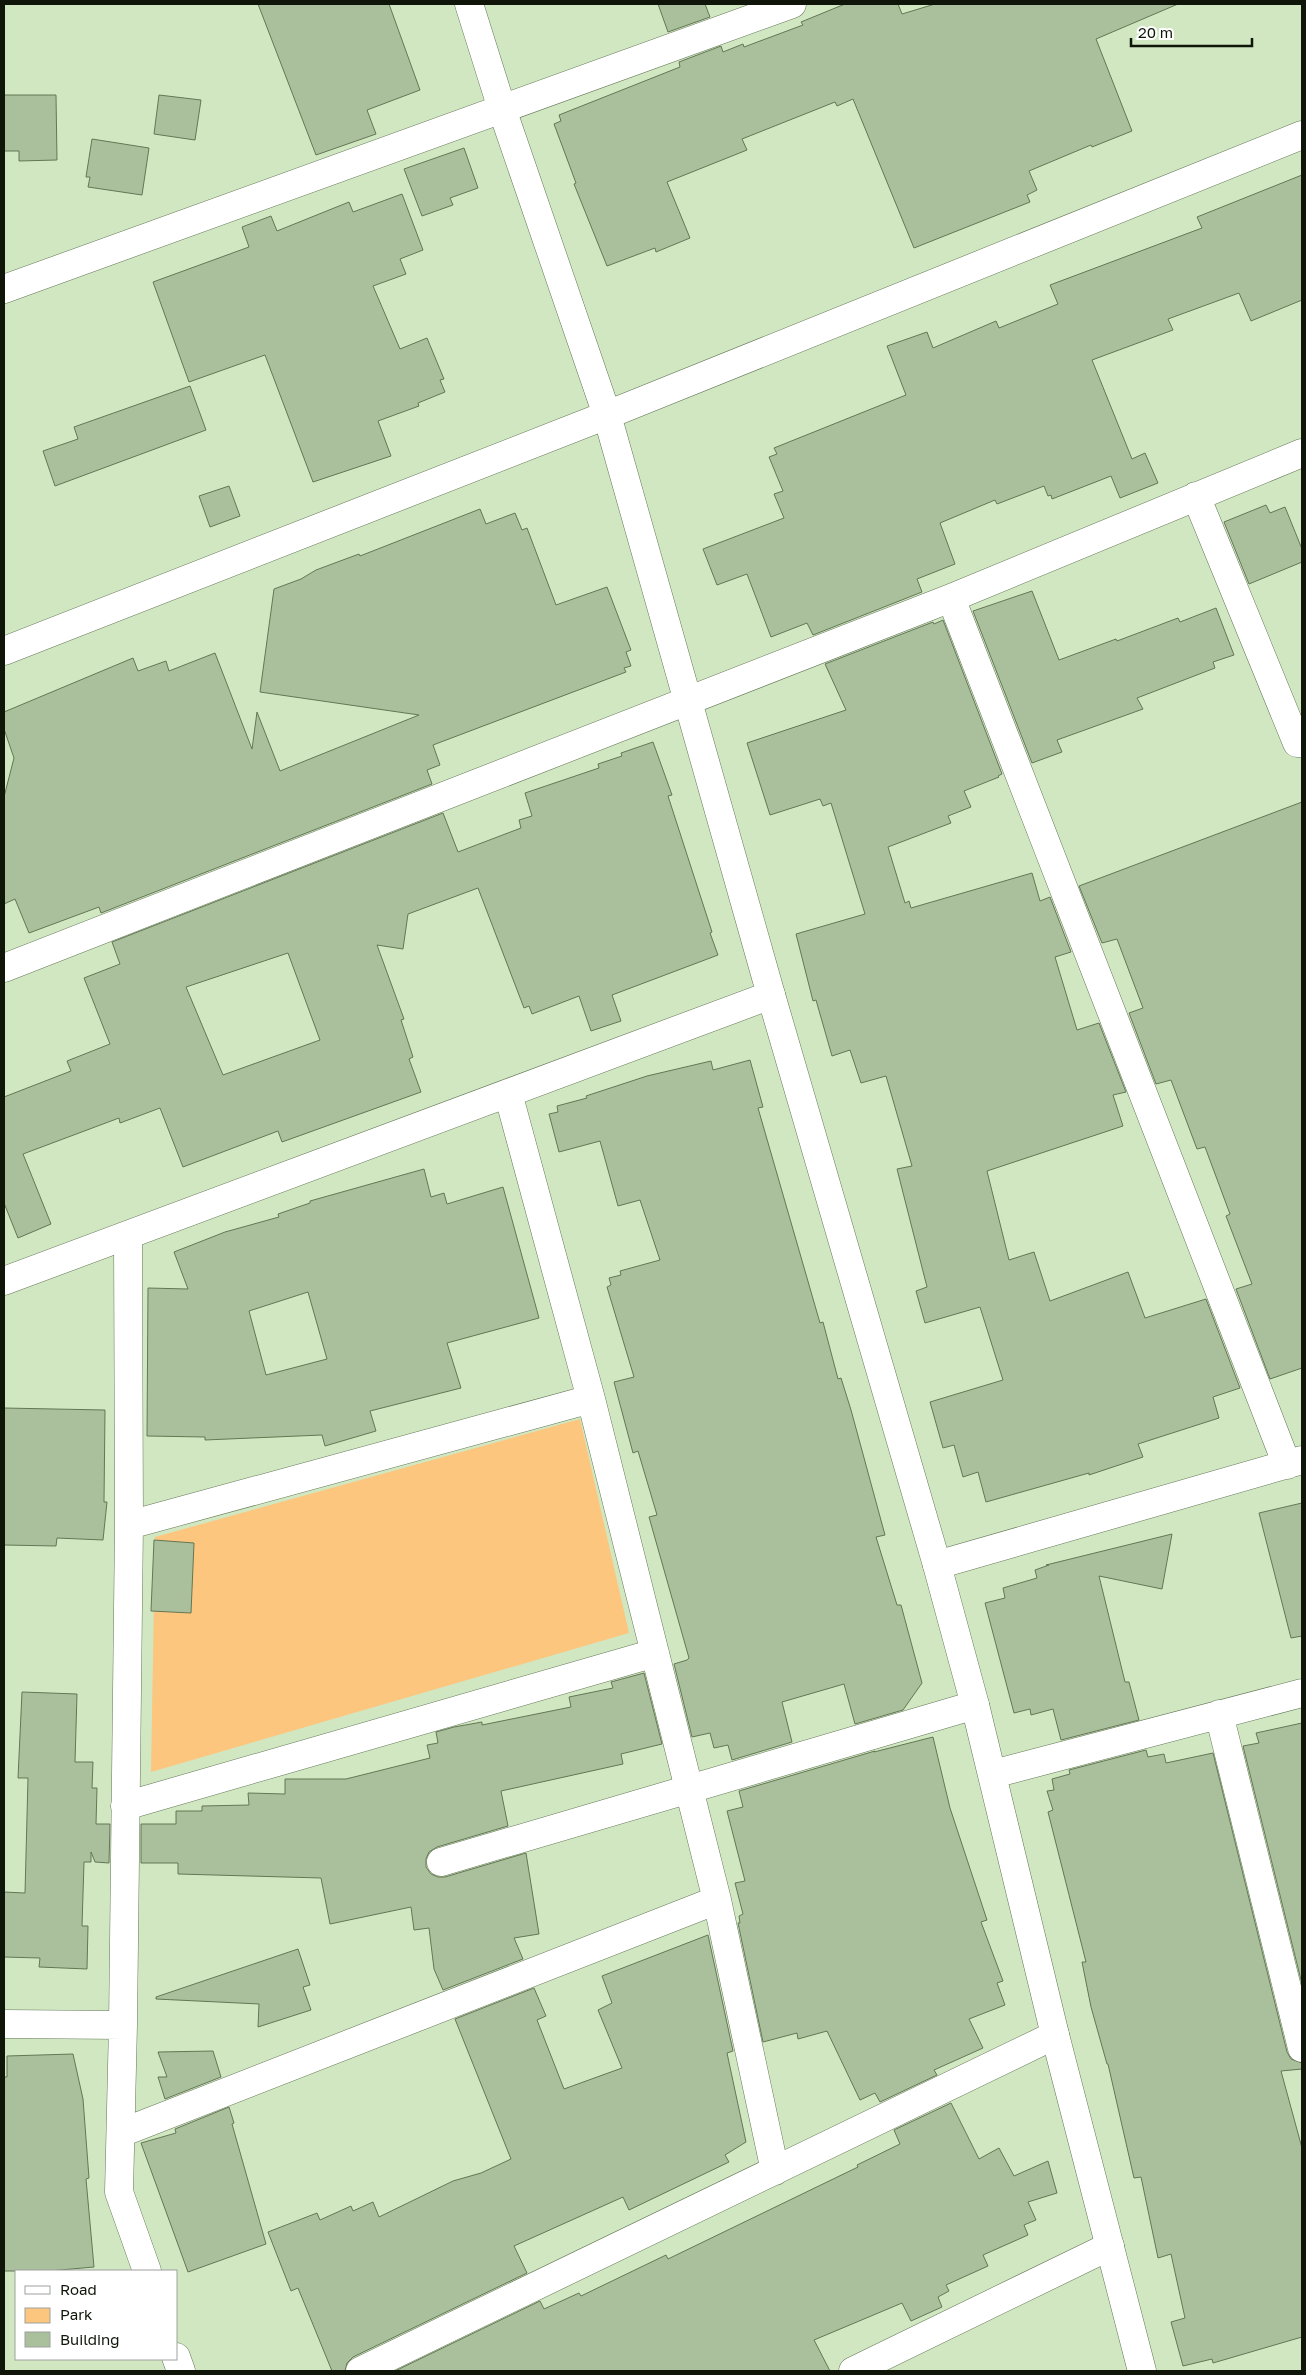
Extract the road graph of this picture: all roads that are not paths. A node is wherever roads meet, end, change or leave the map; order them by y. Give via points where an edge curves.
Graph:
1 (469, 4) edge
2 (792, 4) edge
3 (502, 109) junction
4 (1302, 135) edge
5 (4, 289) edge
6 (607, 415) junction
7 (1302, 453) edge
8 (1196, 496) junction
9 (951, 598) junction
10 (4, 651) edge
11 (689, 700) junction
12 (1302, 742) edge
13 (4, 968) edge
14 (771, 995) junction
15 (508, 1093) junction
16 (128, 1235) junction
17 (4, 1281) edge
18 (591, 1399) junction
19 (1295, 1462) edge
20 (129, 1525) junction
21 (937, 1564) junction
22 (655, 1653) junction
23 (1302, 1693) edge
24 (976, 1705) junction
25 (1219, 1714) junction
26 (993, 1774) junction
27 (690, 1788) junction
28 (125, 1806) junction
29 (441, 1862) dead end
30 (717, 1900) junction
31 (4, 2024) edge
32 (123, 2025) junction
33 (1055, 2035) junction
34 (1302, 2048) edge
35 (121, 2133) junction
36 (775, 2171) junction
37 (1110, 2246) junction
38 (147, 2270) edge
39 (360, 2371) edge
40 (853, 2371) edge
41 (1142, 2371) edge

1 - 3 street
2 - 3 street
3 - 5 street
3 - 6 street
4 - 6 street
6 - 10 street
6 - 11 street
7 - 8 street
8 - 9 street
8 - 12 street via 1297,743
9 - 11 street
9 - 19 street
11 - 13 street
11 - 14 street
14 - 15 street
14 - 21 street
15 - 16 street
15 - 18 street
16 - 17 street
16 - 20 street
18 - 20 street
18 - 22 street
19 - 21 street
20 - 28 street
21 - 24 street
22 - 27 street
22 - 28 street
23 - 25 street
24 - 26 street
24 - 27 street
25 - 26 street
25 - 34 street
26 - 33 street
27 - 29 street
27 - 30 street
28 - 32 street
30 - 35 street
30 - 36 street
31 - 32 street
32 - 35 street
33 - 36 street
33 - 37 street
35 - 38 street via 119,2192
36 - 39 street
37 - 40 street
37 - 41 street

